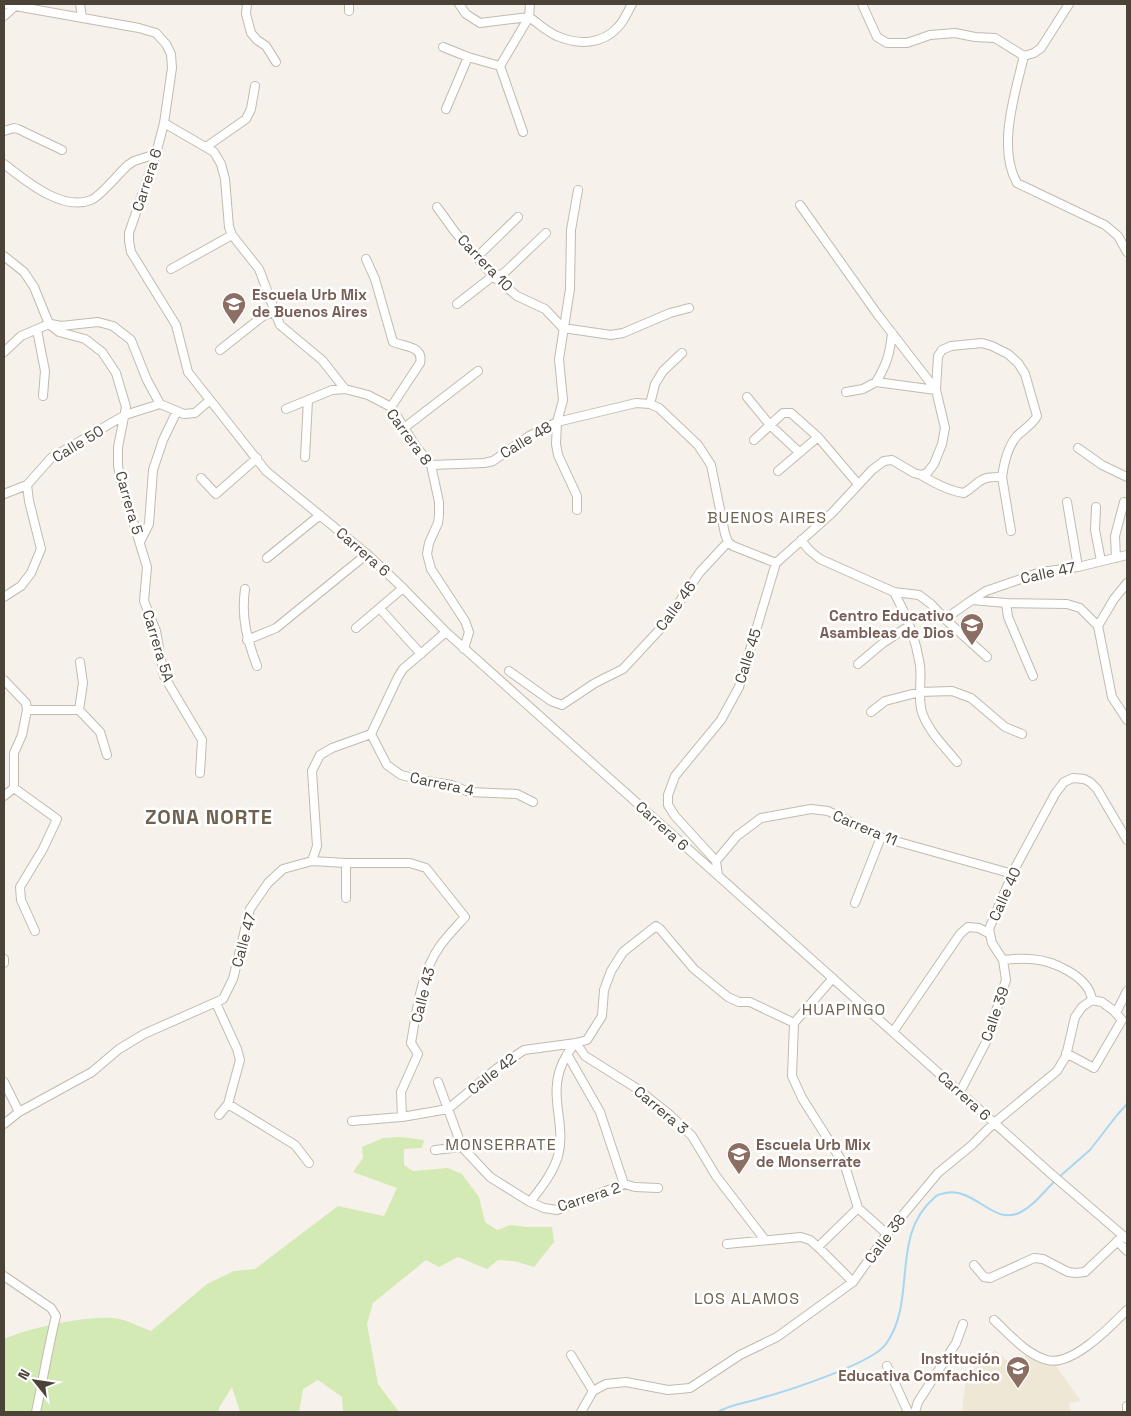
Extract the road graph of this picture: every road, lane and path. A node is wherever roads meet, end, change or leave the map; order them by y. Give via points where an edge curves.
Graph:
1 (4, 4) edge
2 (80, 4) edge
3 (247, 4) edge
4 (459, 4) edge
5 (530, 4) edge
6 (632, 4) edge
7 (862, 4) edge
8 (1069, 4) edge
9 (14, 7) junction
10 (4, 16) edge
11 (528, 16) junction
12 (82, 18) junction
13 (443, 47) dead end
14 (1024, 56) junction
15 (468, 57) junction
16 (276, 62) dead end
17 (500, 66) junction
18 (255, 86) dead end
19 (446, 109) dead end
20 (164, 123) junction
21 (6, 130) edge
22 (523, 132) dead end
23 (206, 147) junction
24 (62, 150) dead end
25 (156, 154) junction
26 (4, 164) edge
27 (578, 190) dead end
28 (800, 205) dead end
29 (437, 207) dead end
30 (518, 218) dead end
31 (546, 233) dead end
32 (232, 235) junction
33 (1127, 252) edge
34 (4, 256) edge
35 (476, 257) junction
36 (366, 259) dead end
37 (171, 269) dead end
38 (493, 276) junction
39 (457, 304) dead end
40 (689, 308) dead end
41 (274, 312) junction
42 (49, 324) junction
43 (563, 328) junction
44 (37, 330) junction
45 (892, 333) junction
46 (220, 350) dead end
47 (4, 352) edge
48 (682, 353) dead end
49 (478, 371) dead end
50 (876, 382) junction
51 (344, 389) junction
52 (936, 390) junction
53 (846, 392) dead end
54 (43, 396) dead end
55 (746, 397) dead end
56 (210, 400) junction
57 (308, 400) junction
58 (160, 404) junction
59 (650, 404) junction
60 (391, 407) junction
61 (286, 409) dead end
62 (177, 411) junction
63 (125, 415) junction
64 (557, 422) junction
65 (770, 425) junction
66 (404, 428) junction
67 (818, 437) junction
68 (754, 440) dead end
69 (1078, 448) dead end
70 (798, 452) junction
71 (305, 457) dead end
72 (257, 458) junction
73 (431, 465) junction
74 (778, 470) dead end
75 (921, 475) junction
76 (1002, 476) junction
77 (1127, 477) edge
78 (201, 478) dead end
79 (858, 484) junction
80 (27, 485) junction
81 (4, 494) edge
82 (1067, 502) dead end
83 (1124, 502) dead end
84 (1096, 507) dead end
85 (577, 510) dead end
86 (320, 515) junction
87 (1011, 531) dead end
88 (801, 540) junction
89 (140, 542) junction
90 (728, 542) junction
91 (367, 554) junction
92 (1127, 554) edge
93 (267, 558) dead end
94 (1116, 558) junction
95 (1101, 560) junction
96 (776, 563) junction
97 (1078, 568) junction
98 (1127, 583) edge
99 (403, 588) junction
100 (245, 589) dead end
101 (894, 592) junction
102 (4, 597) edge
103 (972, 600) junction
104 (1006, 603) junction
105 (383, 612) dead end
106 (945, 620) junction
107 (909, 626) junction
108 (1098, 626) junction
109 (356, 628) dead end
110 (446, 632) junction
111 (247, 640) junction
112 (464, 648) junction
113 (421, 654) junction
114 (988, 656) dead end
115 (80, 662) dead end
116 (858, 664) dead end
117 (257, 666) dead end
118 (509, 671) dead end
119 (1033, 676) dead end
120 (4, 680) edge
121 (920, 692) junction
122 (27, 710) junction
123 (79, 710) junction
124 (870, 712) dead end
125 (1127, 720) edge
126 (371, 734) junction
127 (1022, 734) dead end
128 (107, 756) dead end
129 (957, 762) dead end
130 (200, 773) dead end
131 (14, 788) junction
132 (4, 796) edge
133 (533, 802) dead end
134 (881, 837) junction
135 (1127, 840) edge
136 (312, 861) junction
137 (716, 861) junction
138 (346, 863) junction
139 (1013, 874) junction
140 (718, 875) junction
141 (346, 898) dead end
142 (855, 903) dead end
143 (466, 916) joint
144 (35, 931) dead end
145 (990, 934) junction
146 (4, 958) edge
147 (1003, 960) junction
148 (4, 963) edge
149 (833, 978) junction
150 (1127, 991) edge
151 (1092, 1000) junction
152 (216, 1003) junction
153 (1114, 1011) junction
154 (794, 1023) junction
155 (892, 1032) junction
156 (576, 1043) junction
157 (1066, 1053) junction
158 (567, 1054) junction
159 (4, 1082) edge
160 (438, 1082) dead end
161 (960, 1092) junction
162 (228, 1104) junction
163 (448, 1109) junction
164 (19, 1112) junction
165 (219, 1115) dead end
166 (402, 1117) junction
167 (352, 1121) dead end
168 (994, 1123) junction
169 (4, 1124) edge
170 (462, 1147) junction
171 (435, 1150) dead end
172 (308, 1163) dead end
173 (624, 1184) junction
174 (658, 1188) dead end
175 (530, 1202) junction
176 (858, 1208) junction
177 (888, 1234) junction
178 (1123, 1239) edge
179 (765, 1240) junction
180 (727, 1244) dead end
181 (818, 1247) junction
182 (1127, 1251) edge
183 (974, 1265) dead end
184 (4, 1276) edge
185 (853, 1282) junction
186 (1127, 1310) edge
187 (994, 1320) dead end
188 (963, 1324) dead end
189 (571, 1355) dead end
190 (887, 1366) dead end
191 (593, 1391) junction
192 (1127, 1406) edge
193 (36, 1412) edge
194 (581, 1412) edge
195 (908, 1412) edge
196 (915, 1412) edge
197 (1127, 1412) edge

1 - 9 street, Carrera 6
2 - 12 street
3 - 16 street via 251,33 266,46
4 - 11 street via 466,14 480,23
5 - 11 street
6 - 11 street via 620,26 611,34 583,44 556,36
7 - 14 street via 877,37 887,43 907,43 930,35 955,33 995,38
8 - 14 street via 1041,48
9 - 10 street
9 - 12 street, Carrera 6
11 - 17 street
12 - 20 street, Carrera 6 via 156,33 166,44 172,68
13 - 15 street
14 - 33 street via 1010,115 1008,155 1012,175 1017,183 1105,225 1118,236
15 - 17 street
15 - 19 street
17 - 22 street
18 - 23 street via 246,119
20 - 23 street
20 - 25 street, Carrera 6
21 - 24 street via 18,129
23 - 32 street via 222,164
25 - 26 street via 134,161 92,200 80,202 67,201 35,188
25 - 56 street, Carrera 6 via 129,233 131,252 176,325 188,372
27 - 43 street via 572,230 570,289
28 - 45 street
29 - 35 street, Carrera 10
30 - 35 street
31 - 38 street via 503,274
32 - 37 street
32 - 41 street via 258,269
34 - 42 street via 24,272
35 - 38 street, Carrera 10
36 - 60 street via 394,342 410,346 421,358
38 - 39 street
38 - 43 street, Carrera 10 via 517,296 544,309
40 - 43 street via 611,335
41 - 46 street via 263,316
41 - 51 street via 280,326 322,360
42 - 44 street
42 - 58 street via 98,322 113,326 131,340
42 - 63 street, Carrera 5 via 59,332 85,339 102,352 116,373 124,398
43 - 64 street via 559,359 563,400
44 - 47 street via 21,336
44 - 54 street via 45,371
45 - 50 street via 890,352
45 - 52 street
48 - 59 street via 663,371 655,384
49 - 66 street
50 - 52 street
50 - 53 street via 863,390
51 - 57 street via 332,390
51 - 60 street, Carrera 8 via 368,395
52 - 75 street via 945,428 934,464
52 - 76 street via 938,356 951,346 982,343 1008,354 1018,363 1025,374 1037,416 1015,437
55 - 65 street
56 - 62 street via 195,413
56 - 72 street, Carrera 6
57 - 61 street
57 - 71 street
58 - 62 street
58 - 63 street, Calle 50
59 - 64 street, Calle 48 via 636,404
59 - 90 street via 659,408 698,445 711,465
60 - 66 street, Carrera 8
62 - 89 street, Carrera 5 via 153,470 149,524
63 - 80 street, Calle 50 via 51,458
63 - 89 street, Carrera 5 via 118,447 118,466
64 - 73 street, Calle 48 via 529,436 493,461
64 - 85 street via 558,455 577,496
65 - 67 street via 783,413 789,412
65 - 68 street
65 - 70 street
66 - 73 street, Carrera 8
67 - 70 street
67 - 79 street
69 - 77 street
70 - 74 street
72 - 78 street via 216,494
72 - 86 street, Carrera 6 via 266,471
73 - 112 street, Carrera 8 via 439,515 427,554 431,569 465,621 469,632
75 - 76 street via 964,493 988,476
75 - 79 street via 892,460 884,461
76 - 87 street
79 - 88 street
80 - 81 street, Calle 50
80 - 102 street via 41,549 31,573 21,586
82 - 97 street
83 - 94 street via 1115,536
84 - 95 street via 1095,530
86 - 91 street, Carrera 6
86 - 93 street
88 - 96 street
88 - 101 street via 820,559
89 - 130 street, Carrera 5A via 147,566 144,601 156,631 164,676 202,740
90 - 96 street
90 - 118 street, Calle 46 via 700,572 662,628 623,669 562,705 551,701
91 - 99 street, Carrera 6
91 - 111 street via 276,628
92 - 94 street, Calle 47
94 - 95 street, Calle 47
95 - 97 street, Calle 47
96 - 137 street, Calle 45 via 739,687 721,720 675,776 668,795 668,805 675,816
97 - 103 street, Calle 47 via 1041,572 986,591
98 - 108 street
99 - 109 street
99 - 110 street, Carrera 6
100 - 111 street via 242,607
101 - 106 street via 919,596
101 - 107 street
103 - 104 street
103 - 106 street, Calle 47
104 - 108 street via 1074,605
104 - 119 street via 1008,617
105 - 113 street
106 - 114 street
107 - 116 street
107 - 121 street via 920,665
108 - 125 street via 1112,697
110 - 112 street, Carrera 6
110 - 113 street
111 - 117 street
112 - 140 street, Carrera 6
113 - 126 street via 398,677
115 - 123 street via 83,683
120 - 122 street via 26,703
121 - 124 street via 885,701
121 - 127 street via 952,691 971,698 1005,727
121 - 129 street via 922,713 930,730
122 - 123 street
122 - 131 street via 14,753
123 - 128 street via 100,732
126 - 133 street, Carrera 4 via 387,765 401,774 469,792 517,794
126 - 136 street via 320,755 312,771 317,846
131 - 132 street
131 - 144 street via 57,819 43,850 20,887 21,900
134 - 137 street, Carrera 11 via 828,811 810,809 761,818 737,836
134 - 139 street, Carrera 11
134 - 142 street
135 - 139 street, Calle 40 via 1097,789 1084,779 1073,778 1064,782 1055,794
136 - 138 street, Calle 47
136 - 152 street, Calle 47 via 283,869 268,883 250,909 234,979 223,999
137 - 140 street
138 - 141 street
138 - 143 street, Calle 47 via 410,864 426,868
139 - 145 street, Calle 40
140 - 149 street, Carrera 6
143 - 166 street, Calle 43 via 440,945 422,982 411,1043 418,1054 402,1092
145 - 147 street, Calle 39
145 - 155 street, Calle 40 via 968,927 960,934
146 - 148 street
147 - 151 street via 1031,959 1062,967 1080,979 1091,992
147 - 161 street, Calle 39 via 1006,980 986,1042
149 - 154 street
149 - 155 street, Carrera 6
150 - 153 street
151 - 153 street via 1102,1002
151 - 157 street, Calle 38 via 1075,1017
152 - 162 street via 240,1060
152 - 164 street, Calle 47 via 144,1034 92,1072
153 - 157 street via 1122,1020 1094,1068
154 - 156 street, Calle 42 via 750,1002 728,997 694,968 656,926 623,952 604,990 602,1016 596,1029 587,1040
154 - 176 street via 792,1076 802,1098 846,1166
155 - 161 street, Carrera 6
156 - 158 street
156 - 163 street, Calle 42 via 524,1050
156 - 179 street, Carrera 3 via 585,1056 636,1088 692,1136 716,1176
157 - 168 street, Calle 38 via 1057,1071
158 - 173 street via 600,1112
158 - 175 street via 556,1087 558,1156
159 - 164 street
160 - 163 street, Carrera 2
161 - 168 street, Carrera 6
162 - 165 street
162 - 172 street via 295,1144
163 - 166 street, Calle 42
163 - 170 street, Carrera 2
164 - 169 street, Calle 47
166 - 167 street, Calle 42
168 - 177 street, Calle 38 via 938,1173
168 - 178 street, Carrera 6
170 - 171 street
170 - 175 street, Carrera 2 via 490,1177
173 - 174 street, Carrera 2
173 - 175 street, Carrera 2 via 557,1210
176 - 177 street
176 - 181 street
177 - 185 street, Calle 38
178 - 182 street, Carrera 6
178 - 183 street via 1085,1272 1076,1274 1034,1258 990,1278 984,1277
179 - 180 street
179 - 181 street via 801,1237
181 - 185 street
184 - 193 street via 50,1308 56,1316
185 - 191 street, Calle 38 via 777,1337 740,1355 690,1388 668,1390 626,1382 606,1384
186 - 187 street via 1074,1355 1060,1360 1049,1360 1024,1348
188 - 196 street via 956,1343 918,1402
189 - 191 street
190 - 195 street
191 - 194 street
192 - 197 street

